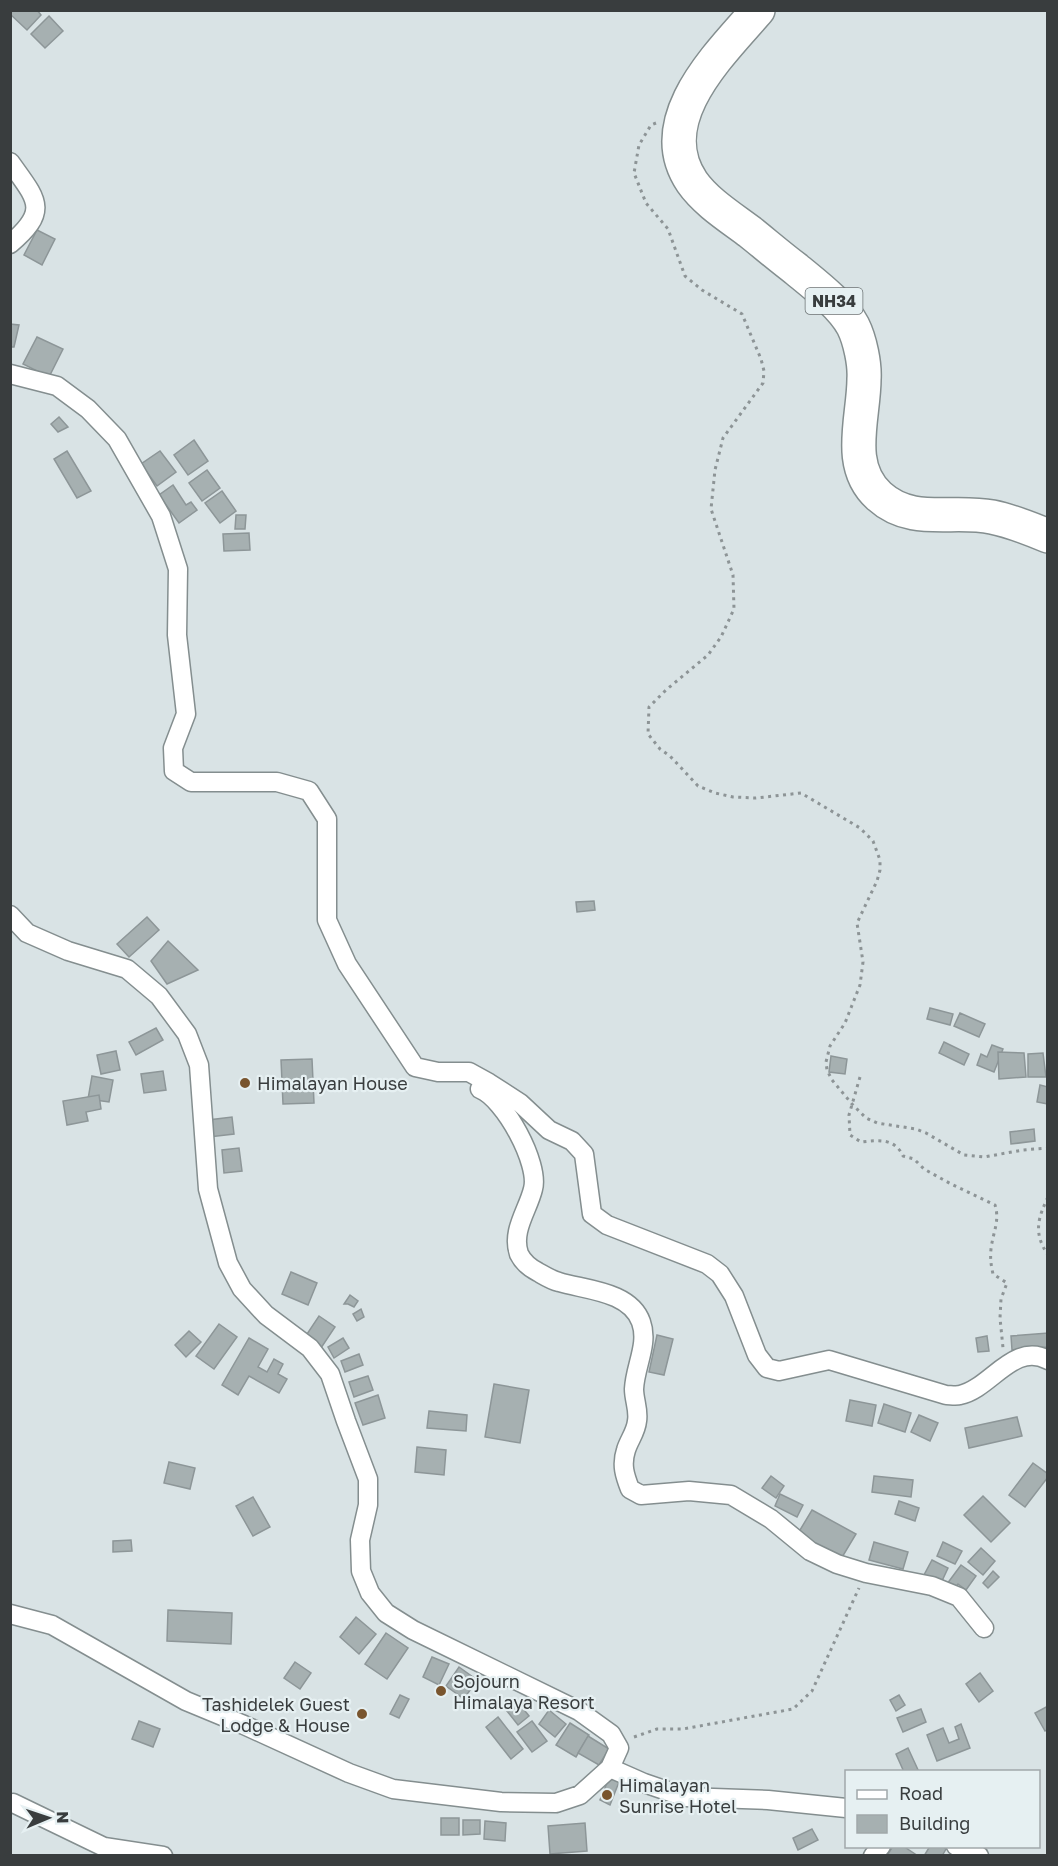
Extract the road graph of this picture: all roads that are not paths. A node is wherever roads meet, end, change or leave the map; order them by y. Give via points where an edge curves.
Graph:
1 (758, 10) edge
2 (10, 162) edge
3 (10, 244) edge
4 (10, 374) edge
5 (1047, 536) edge
6 (10, 915) edge
7 (438, 1072) junction
8 (1047, 1360) edge
9 (10, 1614) edge
10 (984, 1628) dead end
11 (610, 1768) junction
12 (13, 1803) dead end
13 (845, 1808) edge
14 (961, 1848) edge
15 (162, 1856) edge
16 (979, 1856) edge

1 - 5 highway, NH34 via 705,72 684,111 679,146 692,183 717,208 830,297 853,326 863,358 864,380 858,447 863,473 878,495 896,509 920,514 991,516
2 - 3 street via 36,204 35,217 27,230
4 - 7 street via 57,386 88,409 117,439 161,516 178,569 177,635 186,714 173,748 174,771 191,782 278,782 309,791 327,819 327,920 347,964 415,1067
6 - 11 street via 27,933 68,951 127,969 159,996 187,1034 199,1065 208,1189 228,1263 242,1289 266,1315 310,1348 330,1374 368,1479 368,1505 360,1540 361,1571 370,1593 386,1613 413,1630 579,1711 611,1734 619,1748
7 - 8 street via 469,1072 520,1103 549,1130 572,1142 584,1154 592,1214 607,1225 707,1264 720,1274 734,1296 757,1355 767,1368 779,1371 829,1360 946,1395 961,1395 1028,1355
7 - 10 street via 486,1091 508,1114 531,1159 534,1187 517,1238 520,1255 529,1268 556,1281 618,1298 631,1306 641,1323 643,1348 634,1389 637,1421 623,1470 630,1490 641,1495 689,1491 731,1495 771,1519 810,1551 837,1564 932,1586 959,1597
9 - 11 street via 52,1625 186,1701 393,1789 501,1802 556,1803 580,1795
11 - 13 street via 685,1797
12 - 15 street via 104,1846
14 - 16 street

